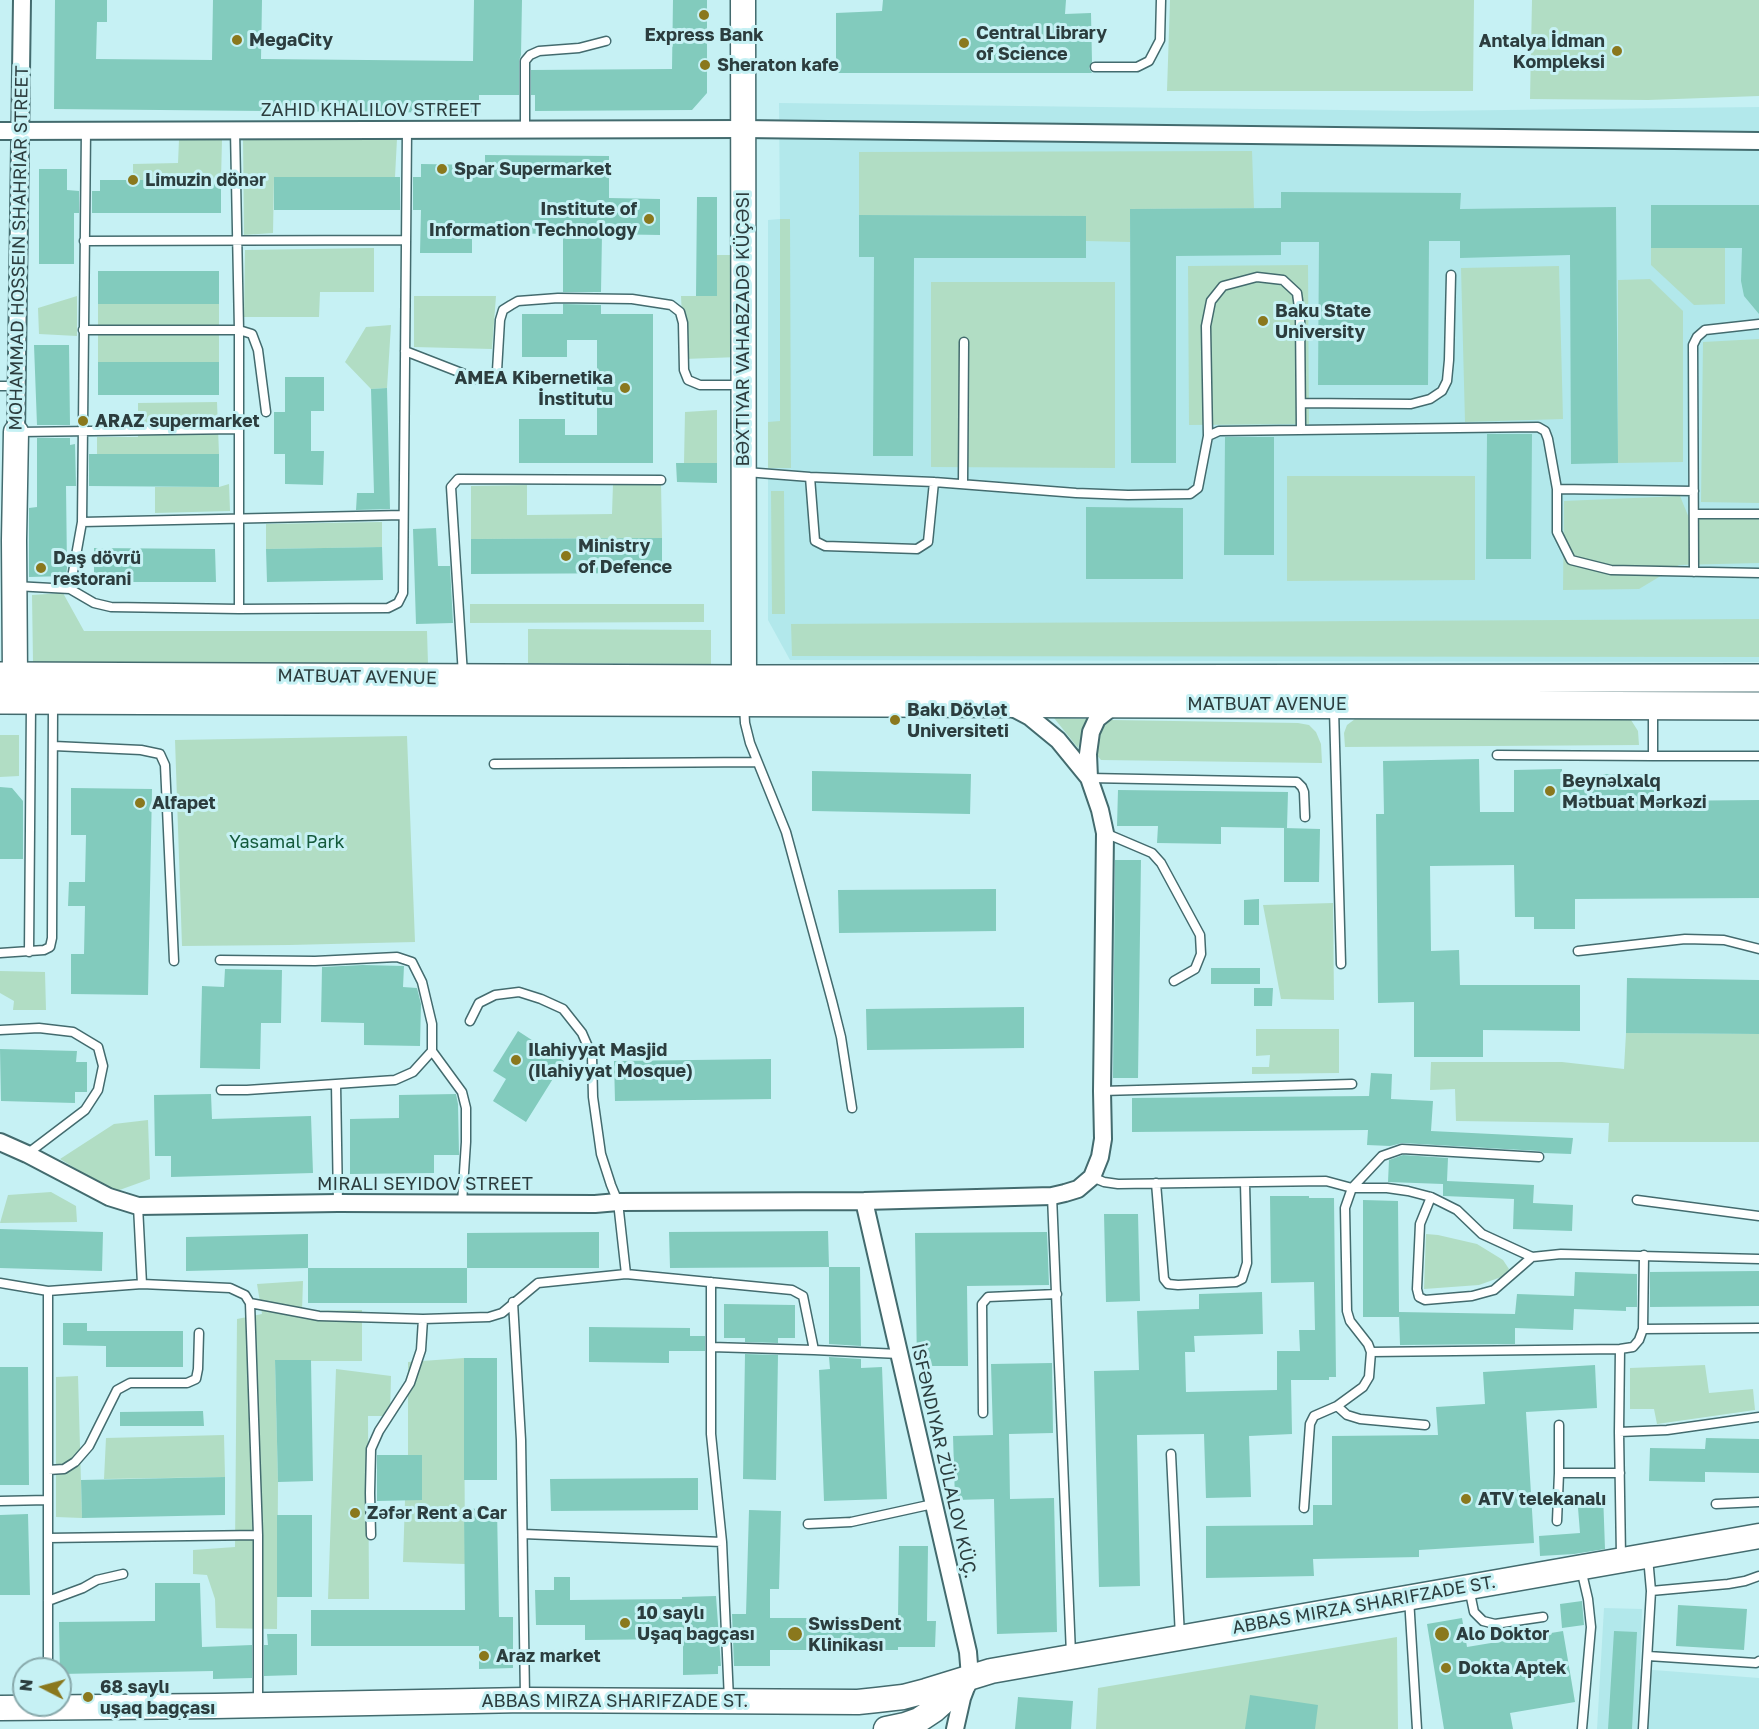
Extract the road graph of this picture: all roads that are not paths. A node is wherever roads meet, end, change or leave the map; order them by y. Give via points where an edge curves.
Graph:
1 (22, 0) edge
2 (743, 0) edge
3 (1161, 0) edge
4 (606, 41) dead end
5 (1095, 67) dead end
6 (525, 129) junction
7 (743, 129) junction
8 (21, 130) junction
9 (86, 130) junction
10 (235, 130) junction
11 (407, 130) junction
12 (0, 131) edge
13 (1759, 141) edge
14 (406, 240) junction
15 (84, 242) junction
16 (237, 242) junction
17 (1451, 275) dead end
18 (1759, 324) edge
19 (83, 330) junction
20 (239, 330) junction
21 (964, 342) dead end
22 (405, 351) junction
23 (744, 385) junction
24 (8, 386) edge
25 (1301, 403) junction
26 (266, 412) dead end
27 (238, 429) junction
28 (1301, 430) junction
29 (82, 431) junction
30 (16, 432) junction
31 (1208, 435) junction
32 (743, 472) junction
33 (810, 477) junction
34 (660, 480) dead end
35 (934, 482) junction
36 (963, 484) junction
37 (1557, 489) junction
38 (1694, 491) junction
39 (1694, 514) junction
40 (1759, 514) edge
41 (404, 515) junction
42 (239, 518) junction
43 (82, 522) junction
44 (1694, 572) junction
45 (1759, 573) edge
46 (15, 586) junction
47 (70, 589) junction
48 (239, 609) junction
49 (7, 676) edge
50 (464, 678) junction
51 (1759, 678) edge
52 (744, 680) junction
53 (714, 691) junction
54 (775, 691) junction
55 (0, 700) edge
56 (42, 700) junction
57 (1005, 703) junction
58 (1116, 704) junction
59 (1334, 704) junction
60 (1653, 706) junction
61 (1759, 706) edge
62 (54, 746) junction
63 (1497, 755) dead end
64 (1653, 756) junction
65 (1759, 756) edge
66 (757, 762) junction
67 (494, 764) dead end
68 (1089, 778) junction
69 (1305, 817) dead end
70 (1105, 832) junction
71 (1759, 950) edge
72 (1578, 951) dead end
73 (29, 952) junction
74 (0, 953) edge
75 (220, 960) dead end
76 (174, 962) dead end
77 (1341, 964) dead end
78 (1174, 981) dead end
79 (470, 1021) dead end
80 (0, 1030) edge
81 (432, 1051) junction
82 (336, 1084) junction
83 (1352, 1084) dead end
84 (221, 1090) dead end
85 (1102, 1091) junction
86 (852, 1108) dead end
87 (0, 1142) edge
88 (27, 1154) junction
89 (1539, 1157) dead end
90 (1092, 1177) junction
91 (1156, 1183) junction
92 (1245, 1183) junction
93 (1352, 1188) junction
94 (1052, 1196) junction
95 (1431, 1197) junction
96 (1637, 1200) dead end
97 (864, 1201) junction
98 (618, 1202) junction
99 (338, 1203) junction
100 (462, 1203) junction
101 (138, 1206) junction
102 (1759, 1216) edge
103 (1644, 1255) junction
104 (1532, 1257) junction
105 (1759, 1259) edge
106 (626, 1274) junction
107 (711, 1282) junction
108 (0, 1283) edge
109 (142, 1284) junction
110 (48, 1291) junction
111 (1057, 1294) junction
112 (513, 1302) junction
113 (250, 1303) junction
114 (423, 1319) junction
115 (1759, 1328) edge
116 (1642, 1329) junction
117 (199, 1333) dead end
118 (711, 1347) junction
119 (1620, 1348) junction
120 (814, 1350) junction
121 (1371, 1352) junction
122 (899, 1354) junction
123 (1337, 1406) junction
124 (983, 1413) dead end
125 (1759, 1417) edge
126 (1425, 1425) dead end
127 (1559, 1425) dead end
128 (1619, 1432) junction
129 (1171, 1454) dead end
130 (48, 1470) junction
131 (1559, 1473) junction
132 (1620, 1473) junction
133 (48, 1500) junction
134 (0, 1501) edge
135 (1759, 1502) edge
136 (933, 1504) junction
137 (1716, 1504) dead end
138 (1304, 1508) dead end
139 (1557, 1521) dead end
140 (808, 1524) dead end
141 (523, 1534) junction
142 (258, 1535) junction
143 (371, 1535) dead end
144 (1759, 1536) edge
145 (48, 1538) junction
146 (722, 1542) junction
147 (1648, 1556) junction
148 (1622, 1561) junction
149 (1581, 1568) junction
150 (123, 1574) dead end
151 (1759, 1576) edge
152 (1469, 1587) junction
153 (1651, 1591) junction
154 (1409, 1598) junction
155 (48, 1601) junction
156 (1543, 1617) dead end
157 (1180, 1637) junction
158 (1648, 1656) junction
159 (48, 1657) edge
160 (1071, 1657) junction
161 (1759, 1661) edge
162 (970, 1677) junction
163 (525, 1700) junction
164 (729, 1701) junction
165 (258, 1706) junction
166 (72, 1708) edge
167 (216, 1718) edge
168 (886, 1729) edge
169 (955, 1729) edge
170 (1417, 1729) edge
171 (1582, 1729) edge
172 (1643, 1729) edge

1 - 8 street, MOHAMMAD HOSSEIN SHAHRIAR STREET
2 - 7 main road, BƏXTIYAR VAHABZADƏ KÜÇƏSI
3 - 5 lane via 1160,40 1149,61 1137,67
4 - 6 lane via 530,55 525,61
6 - 7 street, ZAHID KHALILOV STREET
6 - 11 street, ZAHID KHALILOV STREET
7 - 13 street, ZAHID KHALILOV STREET
7 - 23 main road, BƏXTIYAR VAHABZADƏ KÜÇƏSI
8 - 9 street, ZAHID KHALILOV STREET
8 - 12 street, ZAHID KHALILOV STREET
8 - 24 street, MOHAMMAD HOSSEIN SHAHRIAR STREET
9 - 10 street, ZAHID KHALILOV STREET
9 - 15 lane
10 - 11 street, ZAHID KHALILOV STREET
10 - 16 lane
11 - 14 lane
14 - 16 lane
14 - 22 lane
15 - 16 lane
15 - 19 lane
16 - 20 lane
17 - 25 lane via 1449,360 1442,391 1411,404
18 - 38 lane via 1705,330 1697,337
19 - 20 lane
19 - 29 lane
20 - 26 lane via 252,334 258,350
20 - 27 lane
21 - 36 lane
22 - 23 lane via 477,379 490,380 497,371 500,320 504,310 518,301 632,299 671,305 680,312 688,380 700,385
22 - 41 lane
23 - 32 main road, BƏXTIYAR VAHABZADƏ KÜÇƏSI
24 - 30 street, MOHAMMAD HOSSEIN SHAHRIAR STREET
25 - 28 lane
25 - 31 lane via 1297,293 1283,279 1257,278 1223,286 1211,301 1206,326
27 - 29 lane
27 - 42 lane
28 - 31 lane via 1219,431
28 - 37 lane via 1538,427 1545,431 1548,440
29 - 30 lane
29 - 43 lane
30 - 46 main road, MOHAMMAD HOSSEIN SHAHRIAR STREET via 11,540
31 - 36 lane via 1198,488 1190,494 1076,494
32 - 33 lane
32 - 52 main road, BƏXTIYAR VAHABZADƏ KÜÇƏSI
33 - 35 lane
33 - 35 lane via 815,541 825,546 917,549 928,542
34 - 50 lane via 458,479 451,487
35 - 36 lane
37 - 38 lane
37 - 44 lane via 1557,532 1571,560 1611,570
38 - 39 lane
39 - 40 lane
39 - 44 lane
41 - 42 lane
41 - 48 lane via 403,593 398,603 388,608
42 - 43 lane
42 - 48 lane
43 - 47 lane
44 - 45 lane
46 - 47 lane
46 - 49 main road, MOHAMMAD HOSSEIN SHAHRIAR STREET
47 - 48 lane via 94,603 111,607
49 - 50 main road, MATBUAT AVENUE
50 - 53 main road, MATBUAT AVENUE
51 - 54 main road, MATBUAT AVENUE
52 - 53 main road
52 - 54 main road
52 - 66 lane via 746,723
53 - 56 main road, MATBUAT AVENUE
54 - 57 main road, MATBUAT AVENUE
55 - 56 main road, MATBUAT AVENUE
56 - 62 lane
56 - 73 lane
57 - 58 main road, MATBUAT AVENUE
57 - 68 street via 1044,727
58 - 59 main road, MATBUAT AVENUE
58 - 68 street via 1097,720 1091,732
59 - 60 main road, MATBUAT AVENUE
59 - 77 lane
60 - 61 main road, MATBUAT AVENUE
60 - 64 lane
62 - 73 lane via 52,938 44,950
62 - 76 lane via 160,754 165,765
63 - 64 lane
64 - 65 lane
66 - 67 lane
66 - 86 lane via 786,832 841,1037
68 - 69 lane via 1297,782 1304,792
68 - 70 street
70 - 78 lane via 1152,853 1200,935 1201,954 1195,969
70 - 85 street
71 - 72 lane via 1724,940 1685,939
73 - 74 lane
75 - 81 lane via 397,957 412,962 422,982 432,1024
79 - 98 lane via 479,1003 495,995 519,992 563,1009 582,1033 592,1056 593,1097 602,1154
80 - 88 lane via 39,1028 74,1032 98,1047 104,1066 98,1090 85,1110
81 - 82 lane via 413,1072 395,1080
81 - 100 lane via 462,1092 466,1108
82 - 84 lane
82 - 99 lane
83 - 85 lane
85 - 90 street via 1103,1139
87 - 88 street, MIRALI SEYIDOV STREET
88 - 101 street, MIRALI SEYIDOV STREET via 109,1197
89 - 93 lane via 1402,1149 1382,1156
90 - 91 lane via 1118,1184
90 - 94 street, MIRALI SEYIDOV STREET via 1078,1189
91 - 92 lane
91 - 92 lane via 1164,1279 1168,1284 1178,1285 1242,1279 1247,1263
92 - 93 lane via 1326,1181
93 - 95 lane via 1387,1188
93 - 121 lane via 1346,1208 1347,1311
94 - 97 street, MIRALI SEYIDOV STREET
94 - 111 lane
95 - 104 lane via 1457,1210 1482,1234
95 - 104 lane via 1420,1224 1419,1297 1425,1300 1472,1296 1494,1290
96 - 102 lane
97 - 98 street, MIRALI SEYIDOV STREET
97 - 122 street, İSFƏNDIYAR ZÜLALOV KÜÇ.
98 - 100 street, MIRALI SEYIDOV STREET
98 - 106 lane
99 - 100 street, MIRALI SEYIDOV STREET
99 - 101 street, MIRALI SEYIDOV STREET
101 - 109 lane
103 - 104 lane
103 - 105 lane
103 - 116 lane
106 - 107 lane
106 - 112 lane via 538,1283
107 - 118 lane
107 - 120 lane via 792,1290 803,1296
108 - 110 lane
109 - 110 lane
109 - 113 lane via 230,1288 245,1295
110 - 130 lane
111 - 124 lane via 988,1297 982,1304
111 - 160 lane
112 - 114 lane via 502,1313 489,1317
112 - 141 lane
113 - 114 lane via 319,1316
113 - 142 lane
114 - 143 lane via 421,1350 410,1383 371,1449
115 - 116 lane
116 - 119 lane via 1633,1347
117 - 130 lane via 195,1379 187,1383 130,1383 117,1390 89,1446 64,1469
118 - 120 lane
118 - 146 lane via 711,1434
119 - 121 lane
119 - 128 lane
120 - 122 lane
121 - 123 lane via 1369,1377 1363,1387
122 - 136 street, İSFƏNDIYAR ZÜLALOV KÜÇ.
123 - 126 lane via 1360,1419
123 - 138 lane via 1314,1416 1310,1424
125 - 128 lane via 1667,1430
127 - 131 lane
128 - 132 lane
129 - 157 lane
130 - 133 lane
131 - 132 lane
131 - 139 lane
132 - 148 lane
133 - 134 lane
133 - 145 lane
135 - 137 lane
136 - 140 lane via 851,1522
136 - 162 street, İSFƏNDIYAR ZÜLALOV KÜÇ. via 964,1632
141 - 146 lane
141 - 163 lane
142 - 145 lane
142 - 165 lane
144 - 147 main road, ABBAS MIRZA SHARIFZADE ST.
145 - 155 lane
146 - 164 lane
147 - 148 main road, ABBAS MIRZA SHARIFZADE ST.
147 - 153 lane
148 - 149 main road, ABBAS MIRZA SHARIFZADE ST.
149 - 152 main road, ABBAS MIRZA SHARIFZADE ST.
149 - 171 lane via 1591,1627
150 - 155 lane via 97,1580
151 - 153 lane via 1728,1584
152 - 154 main road, ABBAS MIRZA SHARIFZADE ST.
152 - 156 lane via 1474,1612 1483,1621 1495,1624
153 - 158 lane
154 - 157 main road, ABBAS MIRZA SHARIFZADE ST.
154 - 170 lane
155 - 159 lane
157 - 160 main road, ABBAS MIRZA SHARIFZADE ST.
158 - 161 lane
158 - 172 lane
160 - 162 main road, ABBAS MIRZA SHARIFZADE ST.
162 - 164 main road, ABBAS MIRZA SHARIFZADE ST. via 926,1692 858,1702
162 - 168 main road, ABBAS MIRZA SHARIFZADE ST. via 919,1720
162 - 169 street, İSFƏNDIYAR ZÜLALOV KÜÇ.
163 - 164 main road, ABBAS MIRZA SHARIFZADE ST.
163 - 165 main road, ABBAS MIRZA SHARIFZADE ST.
165 - 167 main road, ABBAS MIRZA SHARIFZADE ST.
166 - 167 main road

